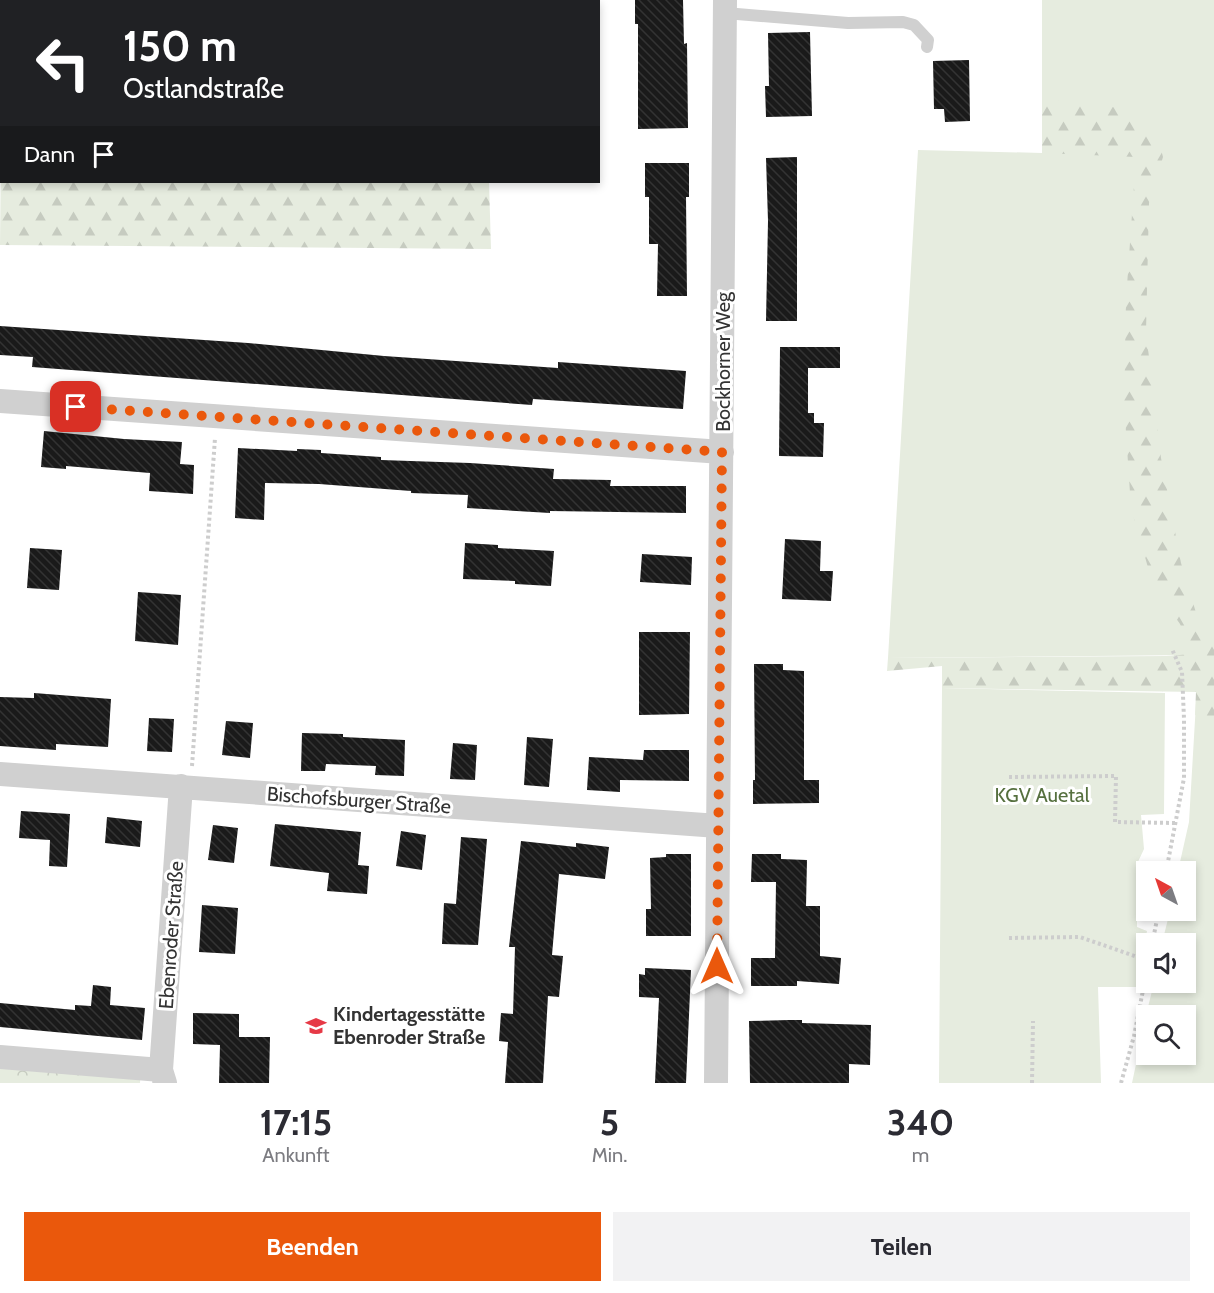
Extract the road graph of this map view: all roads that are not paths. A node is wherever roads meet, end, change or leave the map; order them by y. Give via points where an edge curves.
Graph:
1 (725, 7) edge
2 (927, 47) dead end
3 (0, 401) edge
4 (722, 452) junction
5 (0, 774) edge
6 (186, 787) junction
7 (718, 826) junction
8 (0, 1057) edge
9 (163, 1076) edge
10 (716, 1083) edge

1 - 2 lane via 849,22 903,22 920,30 928,40
1 - 4 street, Bockhorner Weg
3 - 4 street
4 - 7 street, Bockhorner Weg
5 - 6 street, Bischofsburger Straße
6 - 7 street, Bischofsburger Straße
6 - 9 street, Ebenroder Straße
7 - 10 street, Bockhorner Weg
8 - 9 street

